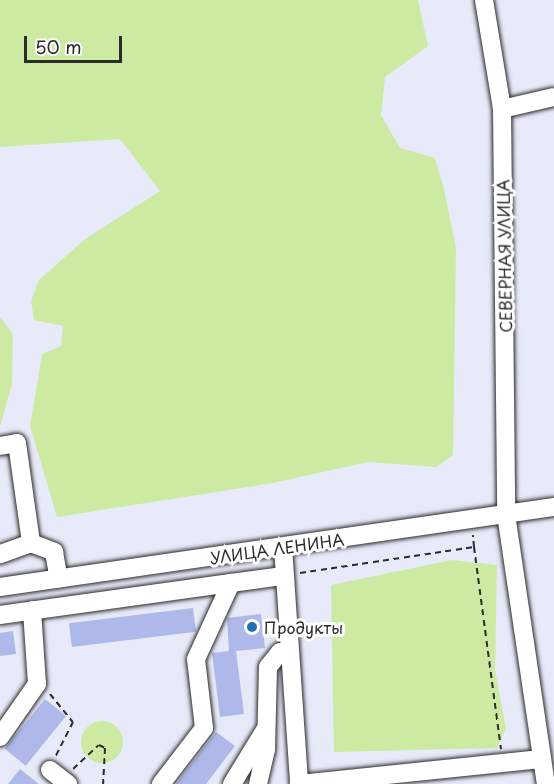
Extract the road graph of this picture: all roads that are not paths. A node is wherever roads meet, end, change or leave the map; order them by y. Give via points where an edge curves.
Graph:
1 (484, 0) edge
2 (554, 97) edge
3 (502, 109) junction
4 (0, 446) edge
5 (554, 507) edge
6 (506, 513) junction
7 (31, 543) junction
8 (283, 547) junction
9 (0, 554) edge
10 (282, 576) junction
11 (58, 579) junction
12 (231, 583) junction
13 (0, 587) edge
14 (32, 610) junction
15 (0, 615) edge
16 (290, 650) junction
17 (266, 728) junction
18 (0, 737) edge
19 (542, 759) junction
20 (401, 778) edge
21 (161, 784) edge
22 (232, 784) edge
23 (258, 784) edge
24 (299, 784) edge
25 (546, 784) edge

1 - 3 street, СЕВЕРНАЯ УЛИЦА
2 - 3 street
3 - 6 street, СЕВЕРНАЯ УЛИЦА
4 - 7 street via 17,443
5 - 6 street, УЛИЦА ЛЕНИНА
6 - 8 street, УЛИЦА ЛЕНИНА
6 - 19 street, СЕВЕРНАЯ УЛИЦА
7 - 9 street
7 - 11 street via 54,552
8 - 10 street
8 - 11 street, УЛИЦА ЛЕНИНА
10 - 12 street
10 - 16 street
11 - 13 street, УЛИЦА ЛЕНИНА
12 - 14 street
12 - 21 street via 196,659 204,728
14 - 15 street
14 - 18 street via 37,684
16 - 17 street via 280,652 268,667
16 - 24 street
17 - 22 street
17 - 23 street
19 - 20 street
19 - 25 street, СЕВЕРНАЯ УЛИЦА
20 - 24 street

